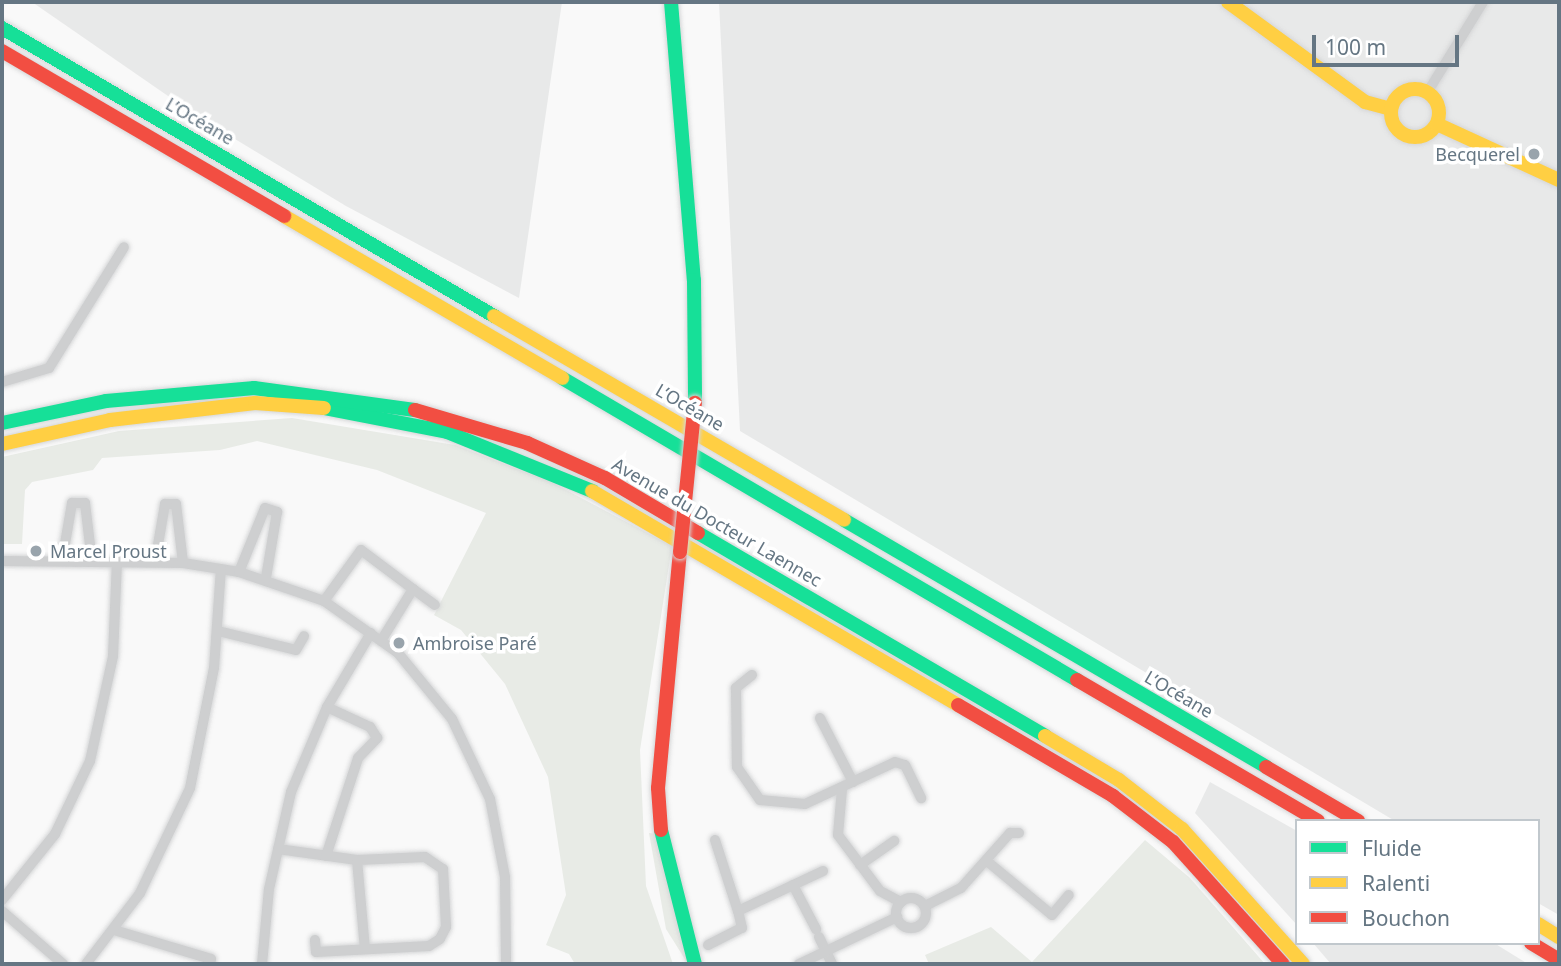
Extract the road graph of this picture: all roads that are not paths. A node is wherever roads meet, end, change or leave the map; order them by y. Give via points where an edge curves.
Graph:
1 (671, 2) edge
2 (1228, 2) edge
3 (1483, 2) edge
4 (2, 28) edge
5 (2, 51) edge
6 (1427, 93) junction
7 (1391, 109) junction
8 (1437, 124) junction
9 (1559, 180) edge
10 (124, 247) dead end
11 (2, 382) edge
12 (2, 423) edge
13 (2, 446) edge
14 (2, 561) edge
15 (62, 561) junction
16 (92, 562) junction
17 (117, 562) junction
18 (155, 562) junction
19 (183, 564) junction
20 (221, 569) junction
21 (239, 572) junction
22 (266, 578) junction
23 (413, 589) junction
24 (324, 601) junction
25 (435, 606) dead end
26 (218, 631) junction
27 (371, 633) junction
28 (304, 636) dead end
29 (382, 641) junction
30 (752, 675) dead end
31 (327, 707) junction
32 (820, 718) dead end
33 (852, 782) junction
34 (842, 789) junction
35 (921, 798) dead end
36 (1315, 819) edge
37 (1355, 819) edge
38 (1019, 833) dead end
39 (715, 840) dead end
40 (894, 841) dead end
41 (278, 849) junction
42 (326, 856) junction
43 (357, 860) junction
44 (988, 862) junction
45 (860, 864) junction
46 (823, 871) dead end
47 (793, 885) junction
48 (1069, 895) dead end
49 (2, 900) edge
50 (901, 902) junction
51 (925, 906) junction
52 (2, 911) edge
53 (738, 911) junction
54 (897, 917) junction
55 (1540, 926) edge
56 (114, 929) junction
57 (1559, 937) edge
58 (315, 940) dead end
59 (708, 945) dead end
60 (1534, 945) edge
61 (365, 949) junction
62 (825, 952) junction
63 (1559, 960) edge
64 (62, 964) edge
65 (86, 964) edge
66 (210, 964) edge
67 (262, 964) edge
68 (506, 964) edge
69 (695, 964) edge
70 (799, 964) edge
71 (832, 964) edge
72 (1283, 964) edge
73 (1303, 964) edge

1 - 69 main road, bridge via 694,281 695,403 659,801
2 - 7 main road via 1365,102
3 - 6 street
4 - 37 main road, L’Océane
5 - 36 main road
6 - 7 main road via 1405,91
6 - 8 main road via 1437,103
7 - 8 main road via 1404,135 1426,135
8 - 9 main road
10 - 11 street via 49,368
12 - 73 main road, Avenue du Docteur Laennec via 106,401 254,388 351,397 450,417 527,443 605,478 1119,780 1182,829
13 - 72 main road, Avenue du Docteur Laennec via 179,409 255,404 346,410 447,432 524,460 601,495 1113,796 1173,842
14 - 15 street
15 - 16 street
15 - 16 street via 72,503 85,503
16 - 17 street
17 - 18 street
17 - 49 street via 113,656 90,761 55,834
18 - 19 street
18 - 19 street via 165,504 176,504
19 - 20 street
20 - 21 street
20 - 26 street
21 - 22 street
21 - 22 street via 265,508 277,512
22 - 24 street
23 - 24 street via 361,550
23 - 25 street
23 - 29 street
24 - 27 street
26 - 28 street via 296,650
26 - 56 street via 190,788 159,861
27 - 29 street
27 - 31 street
29 - 68 street via 452,719 486,789 505,877
30 - 34 street via 736,688 734,701 737,767 748,790 760,800 792,805
31 - 41 street via 291,792
31 - 42 street via 370,727 377,738 358,758
32 - 33 street
33 - 34 street
33 - 35 street via 895,762 905,765
34 - 45 street via 838,835
38 - 44 street via 1010,833
39 - 53 street
40 - 45 street
41 - 42 street
41 - 67 street
42 - 43 street
43 - 61 street
43 - 61 street via 425,857 443,869 446,927 440,939
44 - 48 street via 1052,915
44 - 51 street via 961,888
45 - 50 street via 880,891
46 - 47 street
47 - 53 street
47 - 62 street
50 - 51 street via 912,898
50 - 54 street
51 - 54 street via 926,916 915,927
52 - 64 street
53 - 59 street via 742,928
54 - 62 street
55 - 57 main road
56 - 65 street
56 - 66 street via 211,959
58 - 61 street via 316,952
60 - 63 main road
62 - 70 street
62 - 71 street

